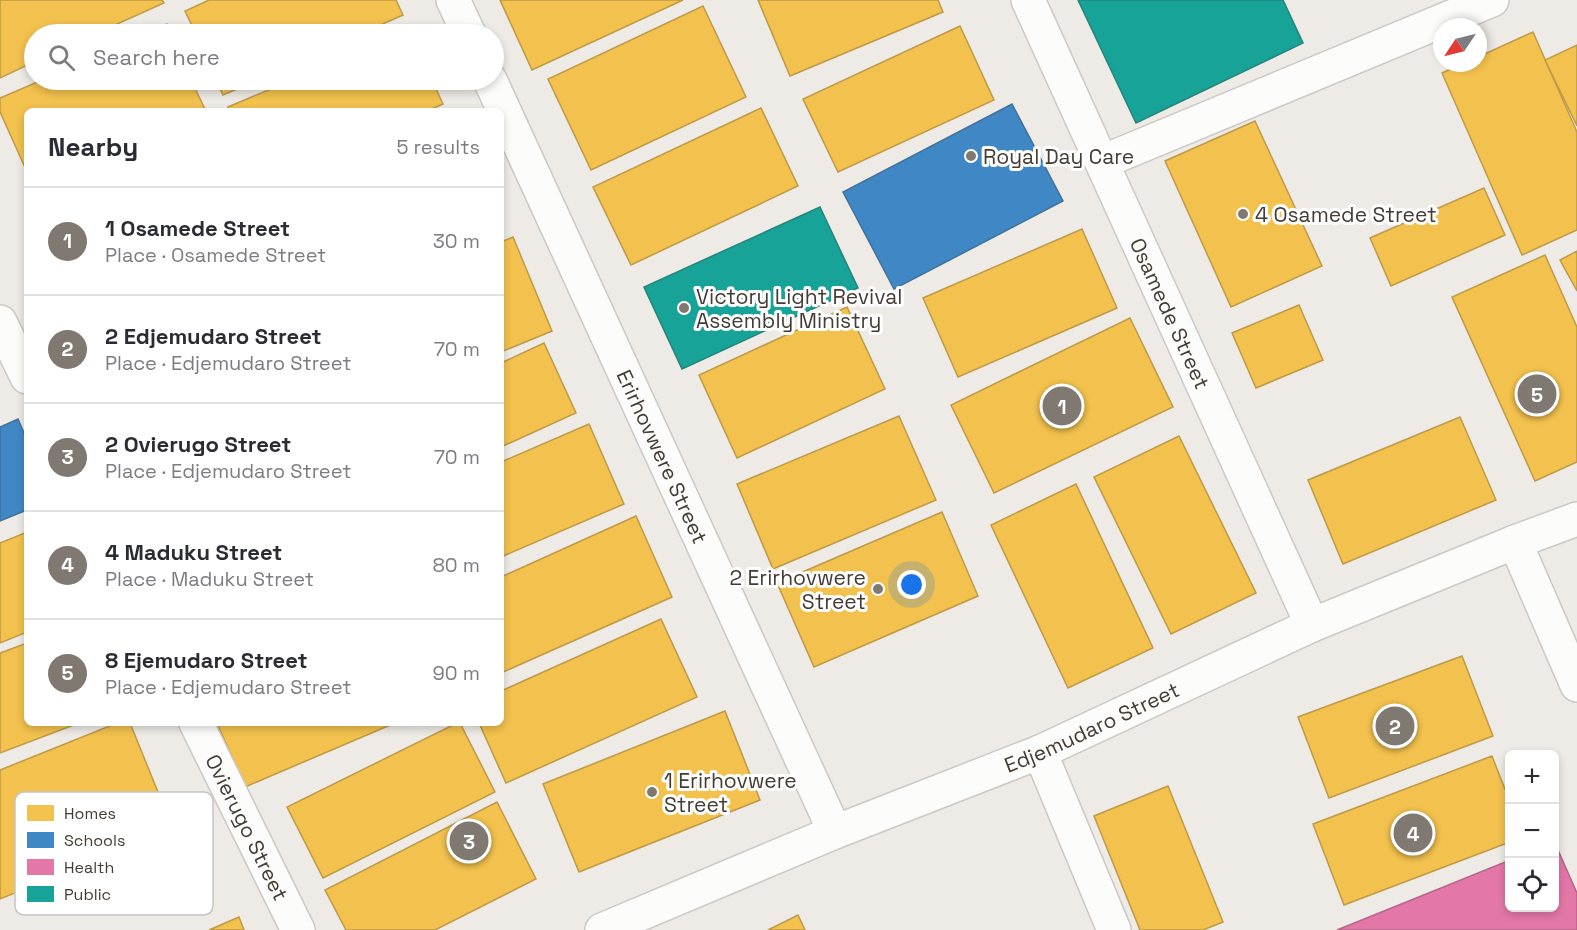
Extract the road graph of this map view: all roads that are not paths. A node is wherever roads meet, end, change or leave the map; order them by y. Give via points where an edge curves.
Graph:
1 (453, 0) edge
2 (1028, 0) edge
3 (1492, 0) edge
4 (464, 24) edge
5 (495, 90) edge
6 (503, 108) edge
7 (504, 111) edge
8 (1102, 162) junction
9 (0, 322) edge
10 (24, 371) edge
11 (1577, 519) edge
12 (1515, 542) junction
13 (1312, 625) junction
14 (1577, 685) edge
15 (197, 726) edge
16 (1040, 752) junction
17 (835, 832) junction
18 (298, 930) edge
19 (602, 930) edge
20 (1114, 930) edge

1 - 4 street
2 - 8 street, Osamede Street
3 - 8 street
5 - 6 street, Erirhovwere Street
7 - 17 street, Erirhovwere Street
8 - 13 street, Osamede Street
9 - 10 street
11 - 12 street, Edjemudaro Street
12 - 13 street, Edjemudaro Street
12 - 14 street
13 - 16 street, Edjemudaro Street
15 - 18 street, Ovierugo Street
16 - 17 street, Edjemudaro Street
16 - 20 street
17 - 19 street, Edjemudaro Street

